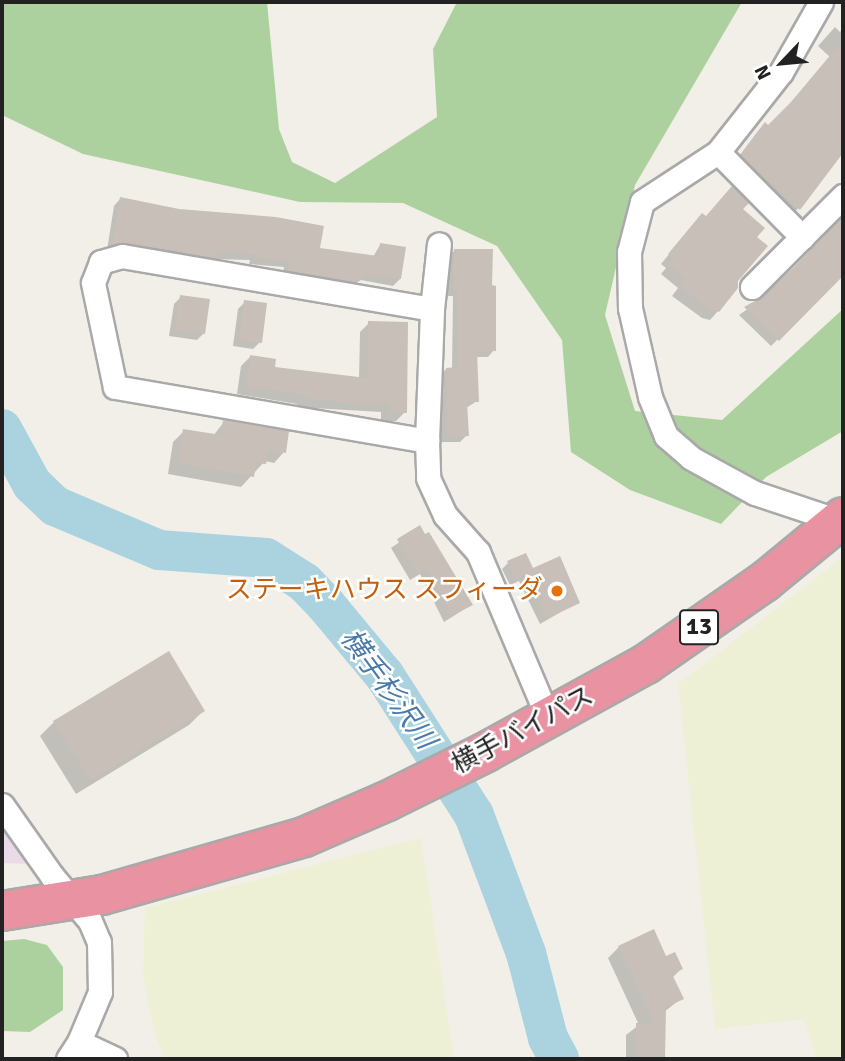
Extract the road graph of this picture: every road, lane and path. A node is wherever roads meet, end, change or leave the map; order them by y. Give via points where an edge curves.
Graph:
1 (821, 2) edge
2 (718, 152) junction
3 (843, 196) edge
4 (802, 237) junction
5 (439, 244) dead end
6 (752, 287) dead end
7 (432, 310) junction
8 (427, 441) junction
9 (841, 519) edge
10 (548, 718) junction
11 (2, 805) edge
12 (73, 902) junction
13 (2, 911) edge
14 (74, 1051) edge
15 (115, 1059) edge

1 - 2 street via 781,72
2 - 4 street
2 - 9 street via 642,202 629,252 629,308 650,397 666,436 691,458 755,493
3 - 4 street
4 - 6 street
5 - 7 street
7 - 8 street
7 - 8 street via 122,256 101,262 93,283 115,387
8 - 10 street via 428,478 446,515 478,552
9 - 10 highway, 横手バイパス / 13 via 764,582 646,664
10 - 12 highway, 横手バイパス / 13 via 387,801 304,837
11 - 12 street
12 - 13 highway, 横手バイパス / 13
12 - 14 street via 90,920 99,942 100,992
14 - 15 street

